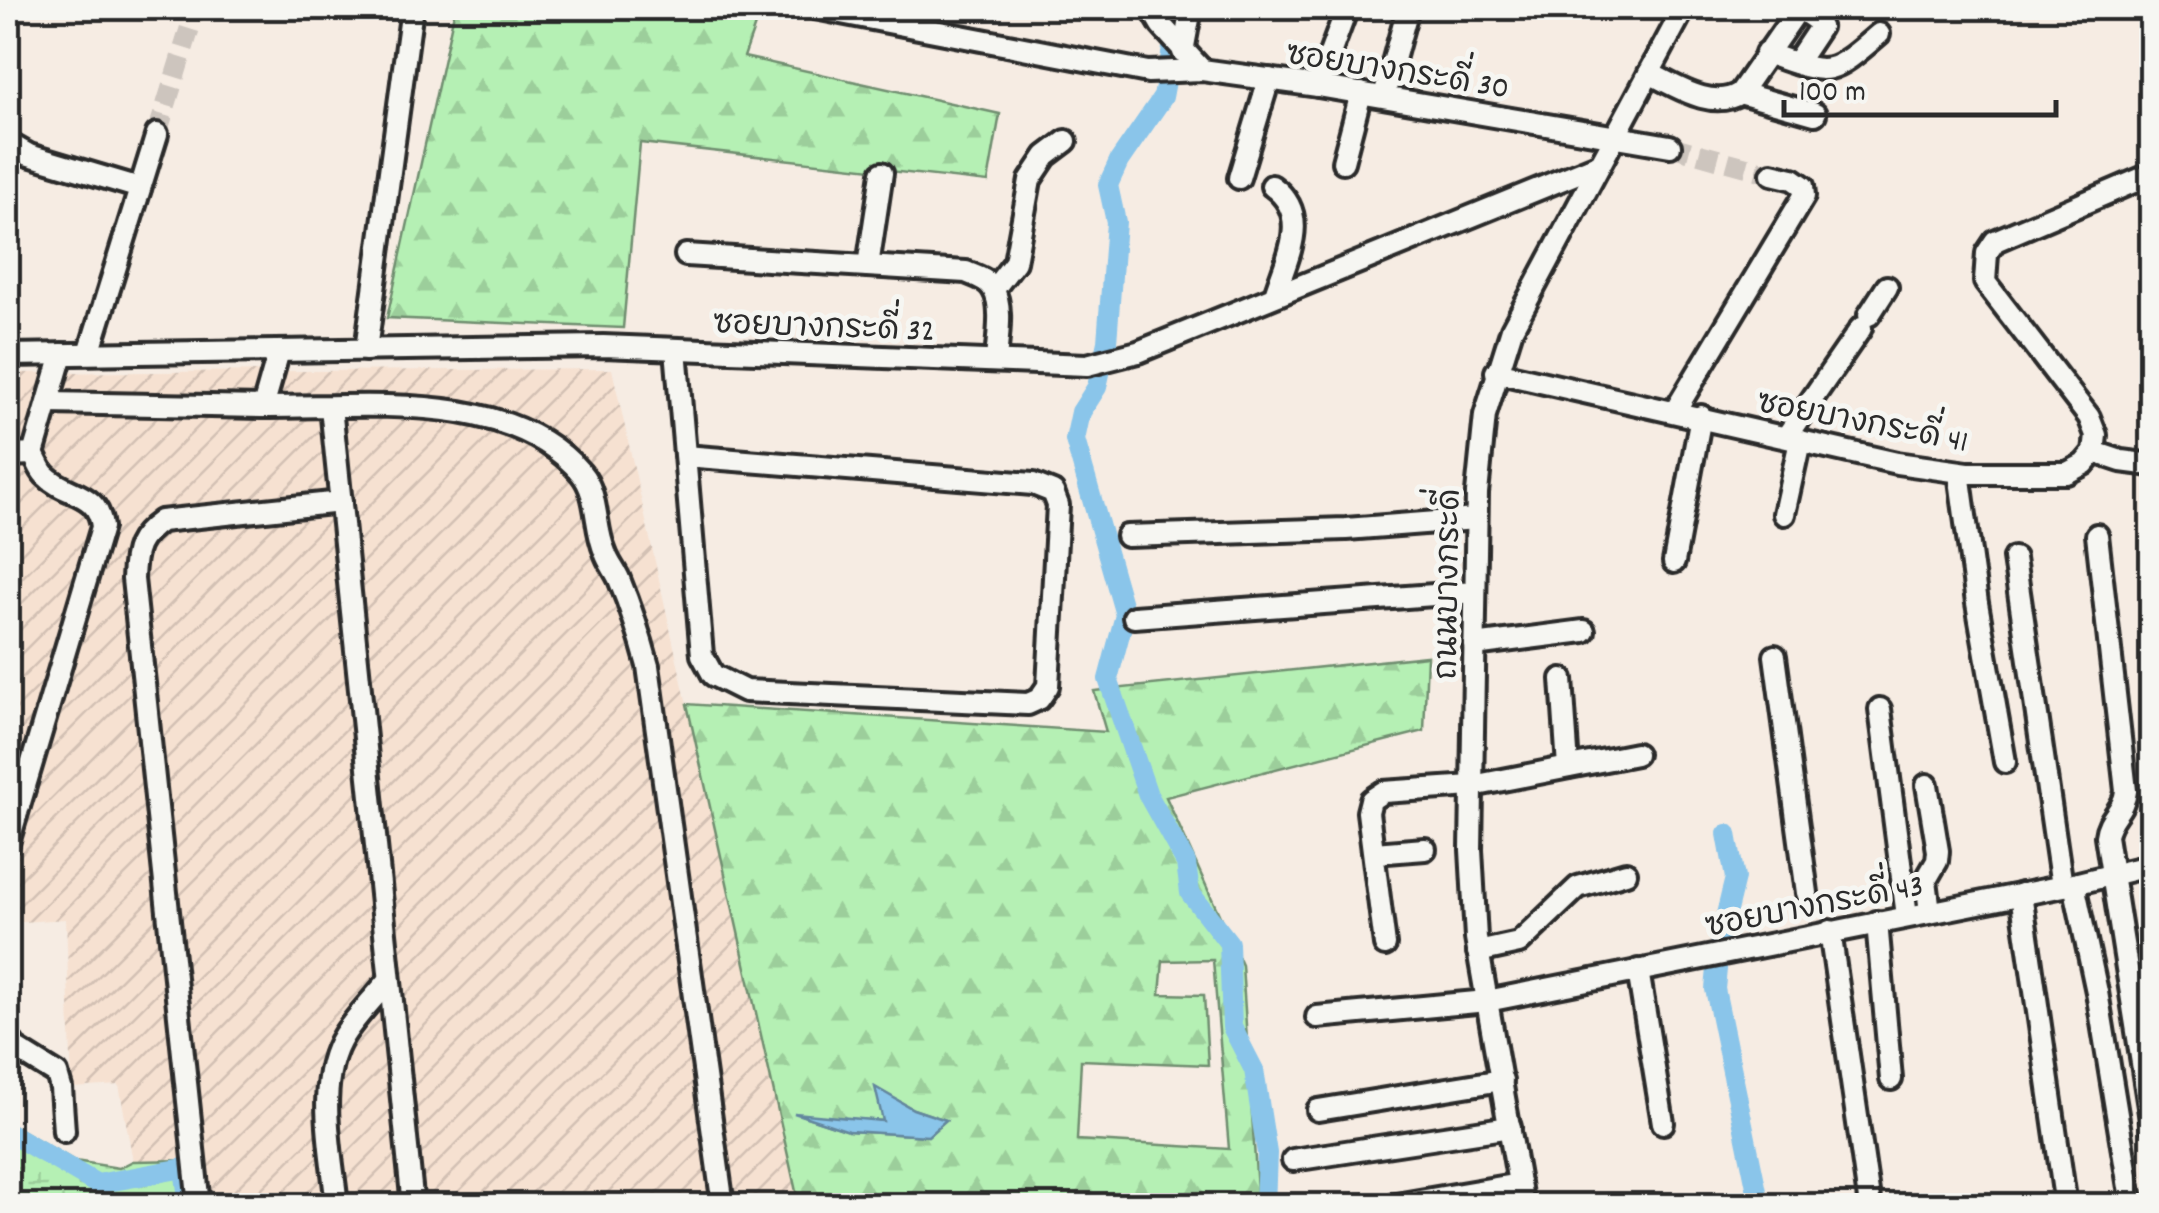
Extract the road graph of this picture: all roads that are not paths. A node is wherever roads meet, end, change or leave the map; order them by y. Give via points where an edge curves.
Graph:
1 (412, 8) edge
2 (815, 8) edge
3 (1191, 8) edge
4 (1347, 8) edge
5 (1408, 8) edge
6 (1684, 8) edge
7 (1799, 8) edge
8 (1160, 23) edge
9 (1879, 34) dead end
10 (1766, 53) junction
11 (1796, 63) junction
12 (1202, 70) junction
13 (1649, 74) junction
14 (1270, 79) junction
15 (1318, 86) junction
16 (1361, 92) junction
17 (1740, 94) junction
18 (1384, 96) junction
19 (1815, 114) dead end
20 (157, 134) tunnel mouth
21 (1616, 134) junction
22 (1066, 141) dead end
23 (8, 143) edge
24 (1670, 146) tunnel mouth
25 (1343, 162) dead end
26 (1600, 164) junction
27 (882, 173) dead end
28 (1772, 174) tunnel mouth
29 (2152, 174) edge
30 (1239, 178) dead end
31 (1272, 186) dead end
32 (140, 188) junction
33 (686, 255) dead end
34 (868, 266) junction
35 (1887, 287) dead end
36 (994, 289) junction
37 (1275, 295) junction
38 (676, 349) junction
39 (366, 350) junction
40 (279, 351) junction
41 (62, 354) junction
42 (89, 354) junction
43 (8, 355) edge
44 (996, 361) junction
45 (1496, 372) junction
46 (49, 403) junction
47 (263, 407) junction
48 (331, 408) junction
49 (1675, 410) junction
50 (1701, 416) junction
51 (1793, 439) junction
52 (2094, 452) junction
53 (33, 454) junction
54 (8, 455) edge
55 (685, 456) junction
56 (2152, 465) edge
57 (1960, 472) junction
58 (340, 502) junction
59 (1784, 514) dead end
60 (1476, 519) junction
61 (2097, 534) dead end
62 (1127, 536) dead end
63 (2014, 558) dead end
64 (1674, 562) dead end
65 (1475, 592) junction
66 (1134, 617) dead end
67 (1584, 631) dead end
68 (1474, 645) junction
69 (1775, 656) dead end
70 (1562, 679) dead end
71 (1880, 709) dead end
72 (1636, 754) dead end
73 (2005, 762) dead end
74 (1568, 767) junction
75 (1928, 784) dead end
76 (1472, 786) junction
77 (8, 843) edge
78 (1426, 849) dead end
79 (1374, 854) junction
80 (2152, 865) edge
81 (1626, 874) dead end
82 (2112, 874) junction
83 (2068, 885) junction
84 (2021, 894) junction
85 (1930, 912) junction
86 (1907, 916) junction
87 (1877, 922) junction
88 (1822, 932) junction
89 (1384, 945) dead end
90 (1478, 952) junction
91 (1638, 970) junction
92 (389, 980) junction
93 (1487, 1002) junction
94 (1316, 1016) dead end
95 (8, 1037) edge
96 (1891, 1079) dead end
97 (1502, 1080) junction
98 (1318, 1110) dead end
99 (1664, 1123) dead end
100 (2152, 1126) edge
101 (1510, 1127) junction
102 (64, 1131) dead end
103 (1293, 1160) dead end
104 (1521, 1195) edge
105 (199, 1206) edge
106 (338, 1206) edge
107 (413, 1206) edge
108 (723, 1206) edge
109 (1390, 1206) edge
110 (1870, 1206) edge
111 (2066, 1206) edge
112 (2132, 1206) edge

1 - 39 street
2 - 12 street, ซอยบางกระดี่ 30 via 1154,72
3 - 8 street
4 - 15 street
5 - 18 street
6 - 13 street, ถนนบางกระดี่
7 - 10 street
7 - 11 street via 1820,28
8 - 12 street
9 - 11 street via 1836,68
10 - 11 street
10 - 17 street
12 - 14 street, ซอยบางกระดี่ 30
13 - 17 street via 1714,101
13 - 21 street, ถนนบางกระดี่
14 - 15 street, ซอยบางกระดี่ 30
14 - 30 street
15 - 16 street, ซอยบางกระดี่ 30
16 - 18 street, ซอยบางกระดี่ 30
16 - 25 street
17 - 19 street
18 - 21 street, ซอยบางกระดี่ 30
20 - 32 street
21 - 24 street, ซอยบางกระดี่ 30
21 - 26 street, ถนนบางกระดี่
22 - 36 street via 1030,180 1021,245
23 - 32 street
26 - 37 street, ซอยบางกระดี่ 32
26 - 45 street, ถนนบางกระดี่
27 - 34 street
28 - 49 street via 1803,186 1804,196
29 - 52 street via 1995,241 1987,253 1985,282 2089,417
31 - 37 street via 1292,205 1295,218
32 - 42 street
33 - 34 street
34 - 36 street via 966,272
35 - 51 street
36 - 44 street
37 - 44 street, ซอยบางกระดี่ 32 via 1110,361
38 - 39 street, ซอยบางกระดี่ 32
38 - 44 street, ซอยบางกระดี่ 32
38 - 55 street
39 - 40 street, ซอยบางกระดี่ 32
40 - 42 street, ซอยบางกระดี่ 32
40 - 47 street
41 - 42 street, ซอยบางกระดี่ 32
41 - 43 street, ซอยบางกระดี่ 32
41 - 46 street
45 - 49 street, ซอยบางกระดี่ 41
45 - 60 street, ถนนบางกระดี่ via 1485,415
46 - 47 street
46 - 53 street
47 - 48 street
48 - 58 street
48 - 108 street via 440,408 521,428 582,474 592,494 604,551 648,666
49 - 50 street, ซอยบางกระดี่ 41
50 - 51 street, ซอยบางกระดี่ 41
50 - 64 street
51 - 57 street, ซอยบางกระดี่ 41
51 - 59 street
52 - 56 street
52 - 57 street, ซอยบางกระดี่ 41 via 2066,473
53 - 54 street
53 - 77 street via 45,475 100,512 102,527
55 - 55 street via 702,655 713,676 745,691 1028,704 1048,686 1058,505 1053,492 1032,484
57 - 73 street
58 - 92 street
58 - 105 street via 161,521 142,534 134,550
60 - 62 street
60 - 65 street, ถนนบางกระดี่
61 - 82 street via 2126,791 2125,804 2107,826
63 - 83 street
65 - 66 street
65 - 68 street, ถนนบางกระดี่
67 - 68 street
68 - 76 street, ถนนบางกระดี่
69 - 88 street via 1809,902
70 - 74 street
71 - 86 street
72 - 74 street
74 - 76 street
75 - 85 street via 1938,851 1926,880
76 - 79 street via 1382,792 1368,812
76 - 90 street, ถนนบางกระดี่
78 - 79 street
79 - 89 street
80 - 82 street, ซอยบางกระดี่ 43
81 - 90 street via 1578,887 1519,943
82 - 83 street, ซอยบางกระดี่ 43
82 - 100 street
83 - 84 street, ซอยบางกระดี่ 43
83 - 112 street via 2098,992
84 - 85 street, ซอยบางกระดี่ 43
84 - 111 street
85 - 86 street, ซอยบางกระดี่ 43
86 - 87 street, ซอยบางกระดี่ 43
87 - 88 street, ซอยบางกระดี่ 43
87 - 96 street
88 - 91 street, ซอยบางกระดี่ 43
88 - 110 street
90 - 93 street, ถนนบางกระดี่
91 - 93 street, ซอยบางกระดี่ 43
91 - 99 street
92 - 106 street via 343,1036 330,1064
92 - 107 street
93 - 94 street, ซอยบางกระดี่ 43
93 - 97 street, ถนนบางกระดี่
95 - 102 street via 57,1074
97 - 98 street
97 - 101 street, ถนนบางกระดี่
101 - 103 street
101 - 104 street, ถนนบางกระดี่
104 - 109 street

